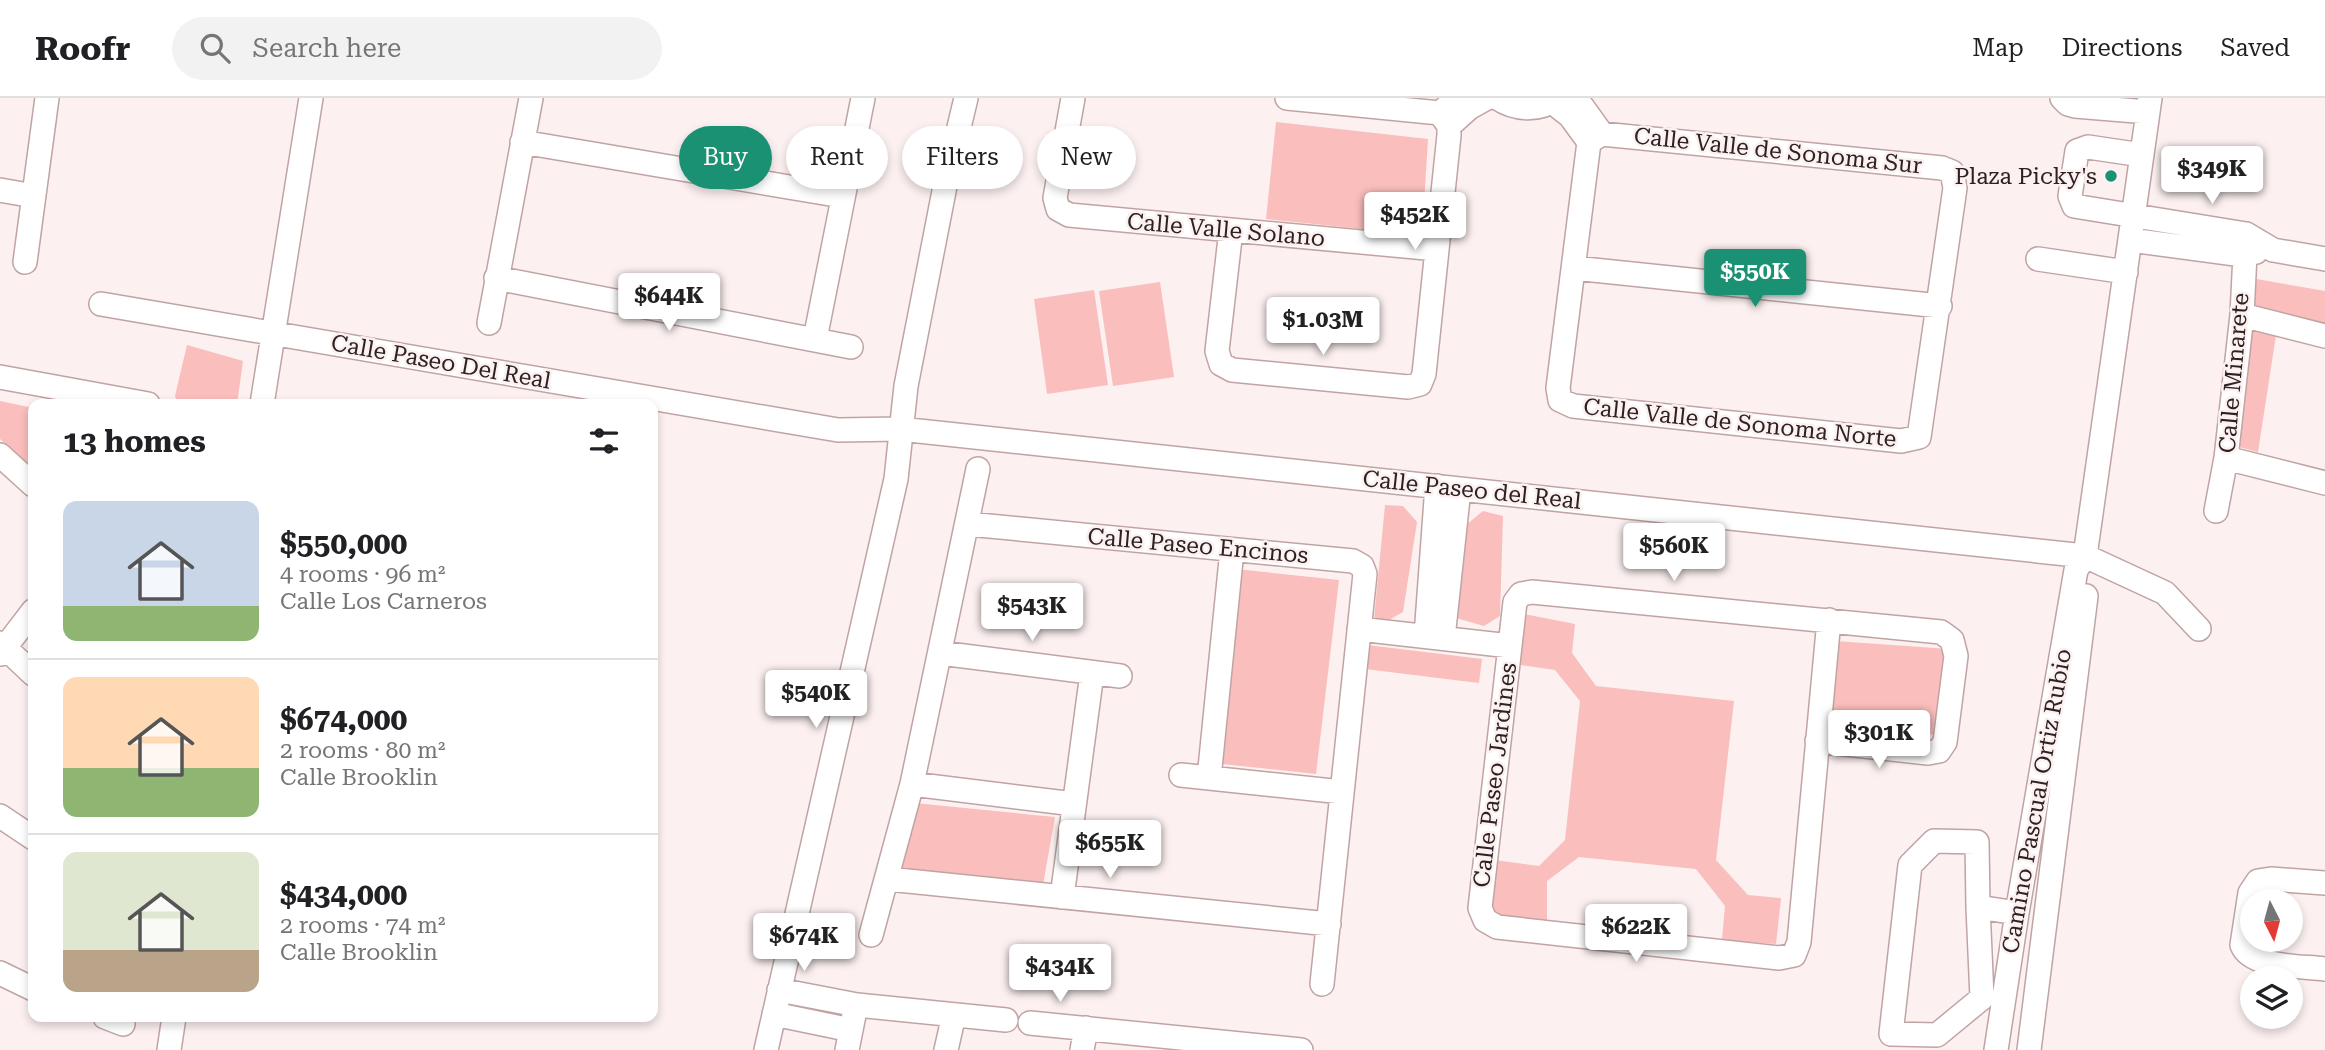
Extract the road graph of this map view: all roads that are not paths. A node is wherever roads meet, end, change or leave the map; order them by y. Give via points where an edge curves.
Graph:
1 (47, 98) edge
2 (311, 98) edge
3 (531, 98) edge
4 (863, 98) edge
5 (966, 98) edge
6 (1073, 98) edge
7 (1287, 98) edge
8 (1487, 98) edge
9 (1497, 98) edge
10 (1576, 98) edge
11 (2062, 98) edge
12 (1555, 100) edge
13 (2149, 105) edge
14 (1449, 112) edge
15 (1596, 138) junction
16 (522, 142) junction
17 (2142, 155) junction
18 (0, 190) edge
19 (34, 196) junction
20 (842, 196) junction
21 (2133, 215) junction
22 (1231, 230) junction
23 (2130, 240) junction
24 (2244, 244) junction
25 (1437, 250) junction
26 (2038, 259) dead end
27 (2325, 259) edge
28 (25, 261) dead end
29 (1574, 268) junction
30 (2126, 272) junction
31 (496, 278) junction
32 (101, 304) dead end
33 (1940, 306) junction
34 (2242, 315) junction
35 (489, 323) dead end
36 (272, 332) junction
37 (2325, 336) edge
38 (815, 339) junction
39 (851, 347) dead end
40 (0, 377) edge
41 (121, 399) edge
42 (263, 399) edge
43 (900, 429) junction
44 (0, 455) edge
45 (2226, 458) junction
46 (978, 469) dead end
47 (28, 480) edge
48 (2325, 484) edge
49 (1448, 488) junction
50 (2216, 511) dead end
51 (968, 524) junction
52 (1232, 550) junction
53 (2085, 556) junction
54 (28, 617) edge
55 (1829, 620) junction
56 (1359, 629) junction
57 (2199, 629) dead end
58 (1435, 637) junction
59 (1510, 646) junction
60 (2, 648) edge
61 (940, 653) junction
62 (28, 670) edge
63 (1092, 673) junction
64 (1120, 676) dead end
65 (1817, 741) junction
66 (1181, 775) dead end
67 (1209, 778) junction
68 (912, 784) junction
69 (1342, 792) junction
70 (1074, 804) junction
71 (0, 816) edge
72 (28, 835) edge
73 (888, 879) junction
74 (2325, 883) edge
75 (1062, 897) junction
76 (1978, 907) junction
77 (2017, 913) junction
78 (1329, 924) junction
79 (871, 935) dead end
80 (2325, 969) edge
81 (0, 973) edge
82 (1322, 984) dead end
83 (28, 987) edge
84 (779, 990) junction
85 (856, 1005) junction
86 (774, 1014) junction
87 (954, 1015) junction
88 (1006, 1020) dead end
89 (173, 1022) edge
90 (1030, 1023) dead end
91 (1084, 1039) edge
92 (849, 1040) edge
93 (1219, 1046) edge
94 (169, 1050) edge
95 (766, 1050) edge
96 (946, 1050) edge
97 (1301, 1050) edge
98 (1996, 1050) edge
99 (2029, 1050) edge

1 - 19 street
2 - 36 street
3 - 16 street
4 - 20 street
5 - 43 street
6 - 22 street, Calle Valle Solano via 1055,198 1058,209 1069,215
7 - 14 street
8 - 14 street
9 - 12 street via 1521,108
10 - 15 street
11 - 13 street via 2075,106
12 - 15 street
13 - 17 street, Camino Pascual Ortiz Rubio
14 - 25 street
15 - 29 street
15 - 33 street, Calle Valle de Sonoma Sur via 1952,172 1955,188
16 - 20 street
16 - 31 street
17 - 21 street, Camino Pascual Ortiz Rubio
17 - 21 street via 2088,147 2075,154 2070,196 2074,206
18 - 19 street
19 - 28 street
20 - 38 street
21 - 23 street, Camino Pascual Ortiz Rubio
21 - 24 street
22 - 25 street, Calle Valle Solano
22 - 25 street via 1217,351 1222,364 1233,370 1408,387 1420,384 1424,374
23 - 24 street
23 - 30 street, Camino Pascual Ortiz Rubio
24 - 27 street
24 - 34 street, Calle Minarete
26 - 30 street
29 - 33 street
29 - 33 street, Calle Valle de Sonoma Norte via 1560,400 1573,406 1901,441 1919,437
30 - 53 street, Camino Pascual Ortiz Rubio
31 - 35 street
31 - 38 street
32 - 36 street, Calle Paseo Del Real
34 - 37 street
34 - 45 street, Calle Minarete
36 - 42 street
36 - 43 street, Calle Paseo Del Real via 838,429
38 - 39 street
40 - 41 street
43 - 49 street, Calle Paseo del Real
43 - 84 street via 896,479
44 - 47 street
45 - 48 street
45 - 50 street, Calle Minarete
46 - 51 street
49 - 53 street, Calle Paseo del Real
49 - 58 street
51 - 52 street, Calle Paseo Encinos
51 - 61 street
52 - 56 street, Calle Paseo Encinos via 1353,561 1362,566
52 - 67 street
53 - 57 street, Calle Paseo del Real via 2165,593
53 - 77 street, Camino Pascual Ortiz Rubio via 2076,570
53 - 99 street, Camino Pascual Ortiz Rubio via 2090,568
54 - 60 street
55 - 59 street, Calle Paseo Jardines via 1532,592 1521,594 1515,603
55 - 65 street, Calle Paseo Jardines
55 - 65 street, Calle Paseo Jardines via 1941,632 1952,640 1956,656 1945,742 1939,751
56 - 58 street
56 - 69 street, Calle Paseo Encinos
58 - 59 street, Calle Paseo Jardines
59 - 65 street, Calle Paseo Jardines via 1480,908 1485,920 1497,927 1779,958 1794,955 1799,942
60 - 62 street
61 - 63 street
61 - 68 street
63 - 64 street
63 - 70 street
66 - 67 street
67 - 69 street
68 - 70 street
68 - 73 street
69 - 78 street, Calle Paseo Encinos
70 - 75 street
71 - 72 street
73 - 75 street
73 - 79 street
74 - 80 street via 2258,881 2250,893 2242,944 2245,952 2259,961
75 - 78 street
76 - 76 street via 1982,998 1937,1035 1891,1034 1910,864 1934,842 1977,842
76 - 77 street
77 - 98 street, Camino Pascual Ortiz Rubio
78 - 82 street, Calle Paseo Encinos
81 - 83 street
84 - 85 street
84 - 86 street
85 - 87 street
85 - 92 street
86 - 92 street
86 - 95 street
87 - 88 street
87 - 96 street
89 - 94 street
90 - 91 street
91 - 93 street
93 - 97 street

